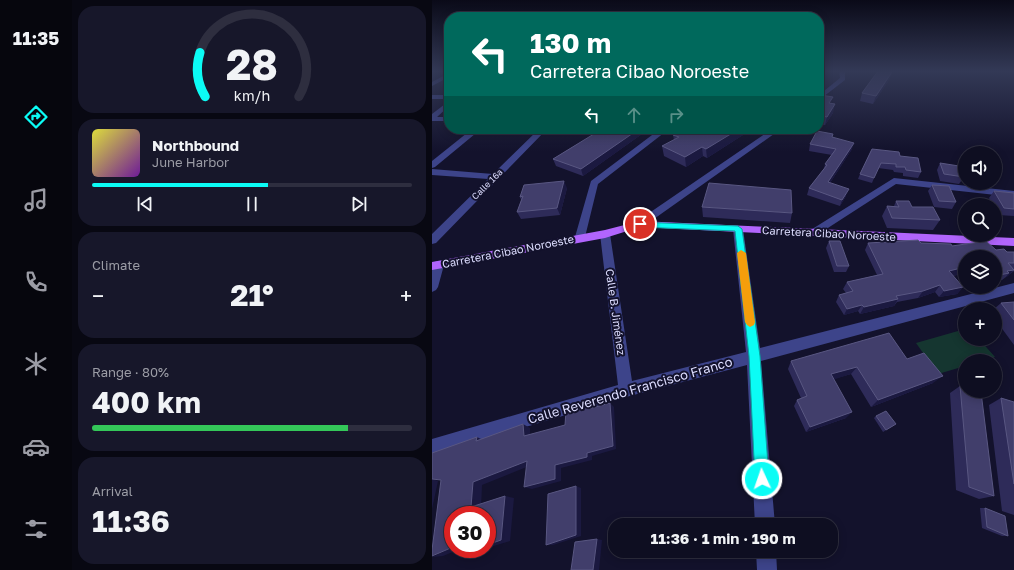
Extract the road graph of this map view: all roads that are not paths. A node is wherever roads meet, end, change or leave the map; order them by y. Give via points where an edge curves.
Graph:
1 (444, 107) edge
2 (432, 118) edge
3 (444, 119) edge
4 (471, 134) edge
5 (538, 134) edge
6 (658, 134) edge
7 (770, 134) edge
8 (432, 165) edge
9 (432, 172) edge
10 (494, 177) junction
11 (1014, 194) edge
12 (640, 224) junction
13 (738, 229) junction
14 (813, 233) junction
15 (605, 234) junction
16 (580, 237) junction
17 (432, 240) edge
18 (1014, 242) edge
19 (435, 266) edge
20 (432, 287) edge
21 (1014, 288) edge
22 (754, 356) junction
23 (626, 390) junction
24 (432, 447) edge
25 (765, 518) edge
26 (766, 558) edge
27 (767, 570) edge

1 - 2 street
2 - 3 street
4 - 8 street
5 - 10 street, Calle 16ª
6 - 16 street via 594,183
7 - 12 street
9 - 10 street
10 - 17 street, Calle 16ª
11 - 14 street via 894,181
12 - 13 main road, Carretera Cibao Noroeste
12 - 15 main road, Carretera Cibao Noroeste
13 - 14 main road, Carretera Cibao Noroeste
13 - 22 street
14 - 18 main road, Carretera Cibao Noroeste
15 - 16 main road, Carretera Cibao Noroeste
15 - 23 street, Calle B. Jiménez
16 - 19 main road, Carretera Cibao Noroeste
19 - 20 street
21 - 22 street, Calle Reverendo Francisco Franco
22 - 23 street, Calle Reverendo Francisco Franco
22 - 25 street
23 - 24 street, Calle Reverendo Francisco Franco
26 - 27 street

